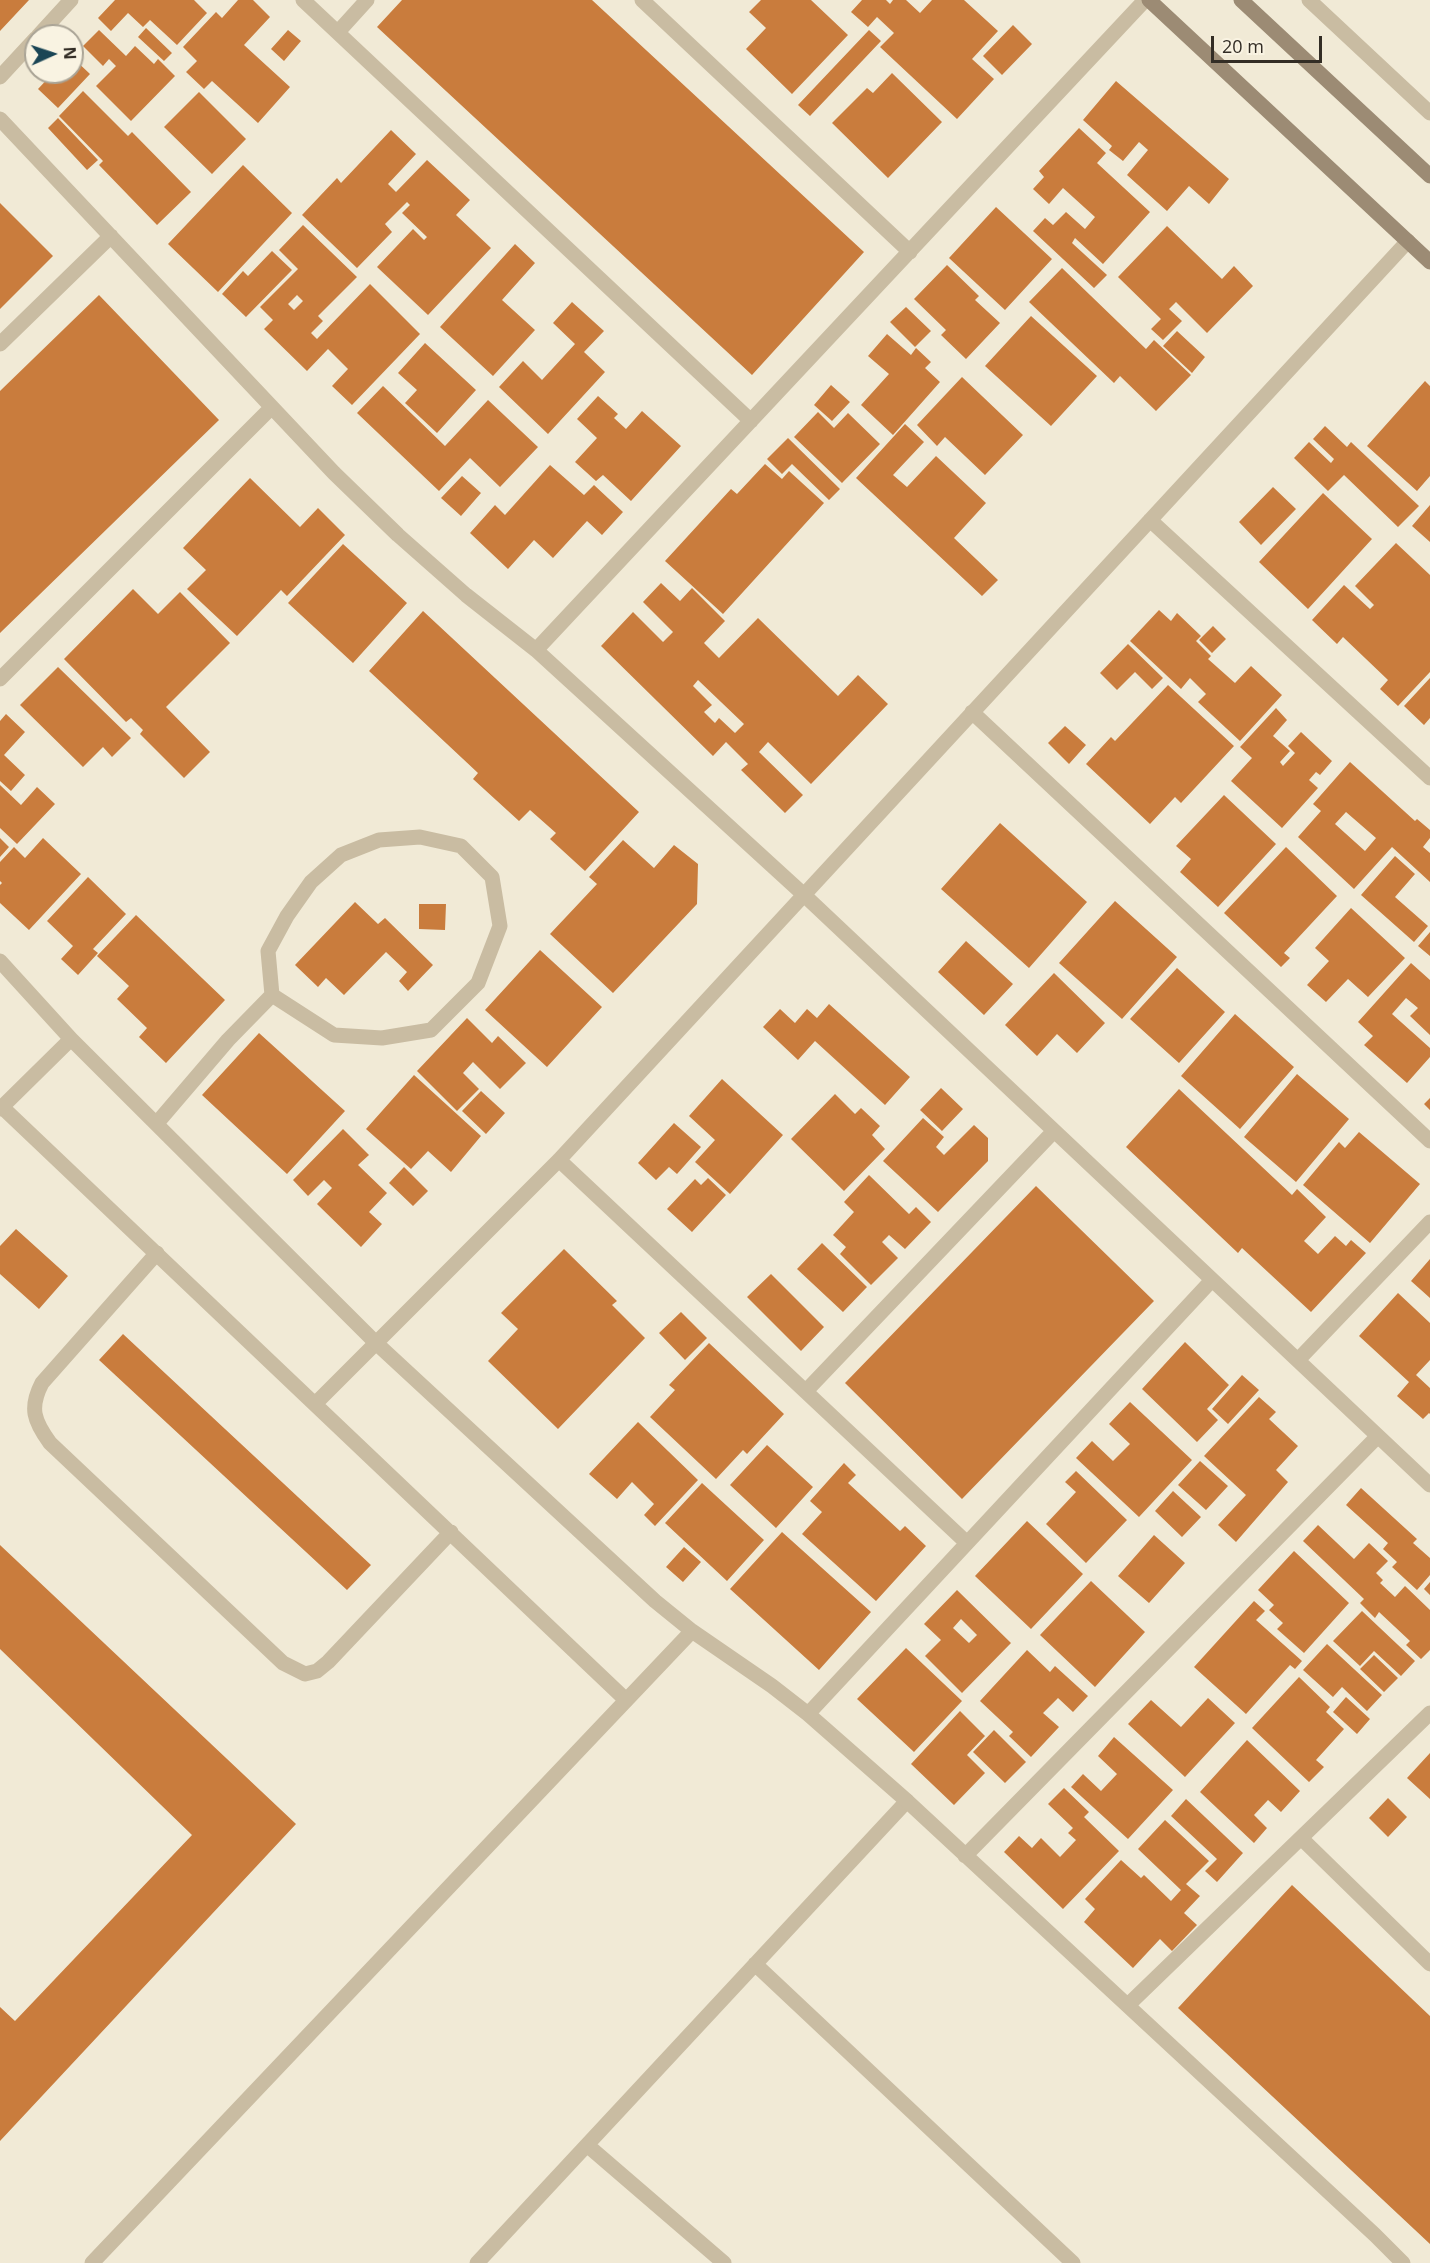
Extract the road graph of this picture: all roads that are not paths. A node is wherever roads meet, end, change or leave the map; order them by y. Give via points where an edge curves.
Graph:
1 (71, 0) edge
2 (303, 0) edge
3 (367, 0) edge
4 (642, 0) edge
5 (1147, 0) edge
6 (1241, 0) edge
7 (1309, 0) edge
8 (49, 24) edge
9 (338, 32) junction
10 (24, 51) edge
11 (0, 77) edge
12 (1430, 112) edge
13 (0, 119) edge
14 (1430, 176) edge
15 (111, 236) junction
16 (1408, 241) junction
17 (910, 252) junction
18 (1430, 262) edge
19 (0, 344) edge
20 (272, 407) junction
21 (751, 421) junction
22 (1150, 520) junction
23 (536, 650) junction
24 (0, 679) edge
25 (972, 712) junction
26 (1430, 778) edge
27 (803, 894) junction
28 (0, 961) edge
29 (272, 994) junction
30 (71, 1038) junction
31 (1, 1108) edge
32 (157, 1123) junction
33 (1054, 1131) junction
34 (1430, 1141) edge
35 (560, 1160) junction
36 (1430, 1222) edge
37 (157, 1253) junction
38 (1212, 1280) junction
39 (376, 1344) junction
40 (1298, 1360) junction
41 (806, 1391) junction
42 (315, 1404) junction
43 (1378, 1436) junction
44 (1430, 1485) edge
45 (451, 1532) junction
46 (967, 1543) junction
47 (692, 1631) junction
48 (627, 1700) junction
49 (1430, 1713) edge
50 (808, 1714) junction
51 (907, 1801) junction
52 (1301, 1838) junction
53 (965, 1856) junction
54 (755, 1964) junction
55 (1430, 1964) edge
56 (1128, 2005) junction
57 (587, 2145) junction
58 (92, 2263) edge
59 (477, 2263) edge
60 (724, 2263) edge
61 (1073, 2263) edge
62 (1403, 2263) edge

1 - 8 street
2 - 9 street
3 - 9 street
4 - 17 street
5 - 16 main road
5 - 17 street
6 - 14 main road
7 - 12 street
9 - 21 street
10 - 11 street
13 - 15 street
15 - 19 street
15 - 20 street
16 - 18 main road
16 - 22 street
17 - 21 street
20 - 23 street via 398,535
20 - 24 street
21 - 23 street
22 - 25 street
22 - 26 street
23 - 27 street
25 - 27 street
25 - 34 street
27 - 33 street
27 - 35 street
28 - 30 street
29 - 29 street via 268,951 311,882 341,855 379,840 420,837 461,846 492,878 500,926 478,983 431,1030 382,1038 334,1035
29 - 32 street
30 - 31 street
30 - 32 street
31 - 37 street
32 - 39 street
33 - 38 street
33 - 41 street
35 - 39 street
35 - 41 street
36 - 40 street
37 - 42 street
37 - 45 street via 42,1383 35,1396 34,1414 41,1431 58,1451 283,1663 305,1674 328,1662
38 - 40 street
38 - 46 street
39 - 42 street
39 - 47 street
40 - 43 street
41 - 46 street
42 - 45 street
43 - 44 street
43 - 53 street
45 - 48 street
46 - 50 street
47 - 48 street
47 - 50 street
48 - 58 street
49 - 52 street
50 - 51 street
51 - 53 street
51 - 54 street
52 - 55 street
52 - 56 street
53 - 56 street
54 - 57 street
54 - 61 street
56 - 62 street
57 - 59 street
57 - 60 street

